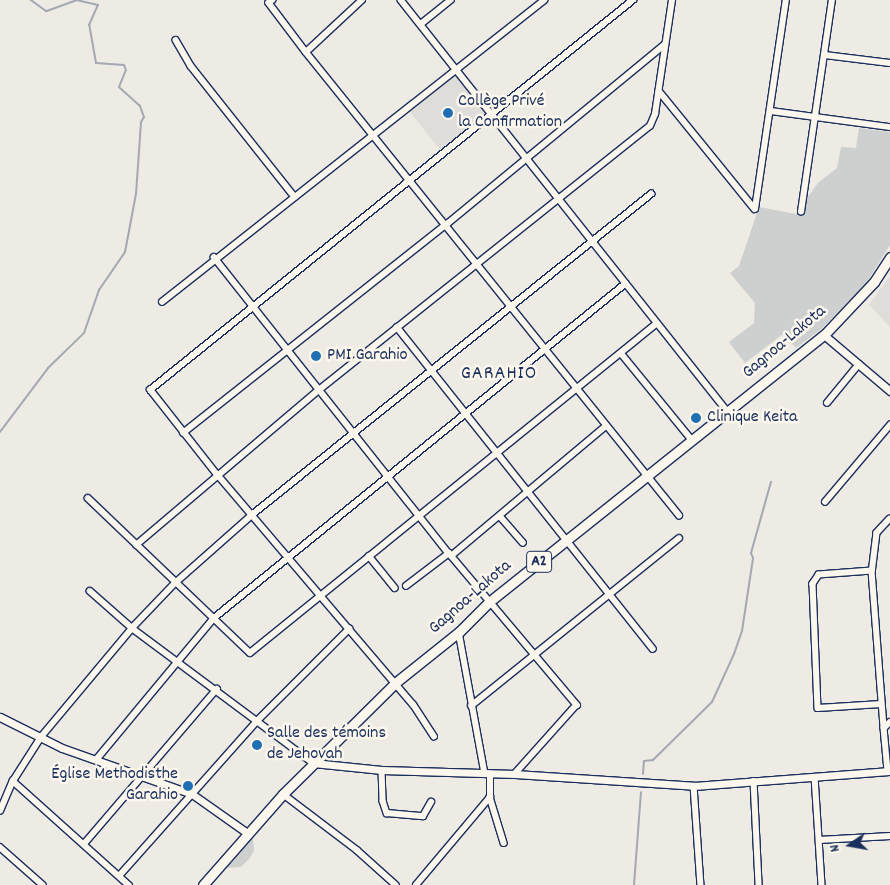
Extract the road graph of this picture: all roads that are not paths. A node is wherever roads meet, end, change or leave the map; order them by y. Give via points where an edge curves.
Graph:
1 (273, 0) edge
2 (362, 0) edge
3 (402, 0) edge
4 (451, 0) edge
5 (544, 0) edge
6 (633, 0) edge
7 (672, 0) edge
8 (786, 0) edge
9 (832, 0) edge
10 (421, 24) junction
11 (176, 40) dead end
12 (664, 45) junction
13 (306, 52) junction
14 (825, 55) junction
15 (890, 62) edge
16 (454, 70) junction
17 (658, 91) junction
18 (771, 111) junction
19 (490, 115) junction
20 (817, 117) junction
21 (890, 127) edge
22 (374, 134) junction
23 (525, 160) junction
24 (410, 179) junction
25 (652, 194) dead end
26 (295, 197) junction
27 (556, 199) junction
28 (801, 212) dead end
29 (447, 224) junction
30 (591, 242) junction
31 (214, 257) junction
32 (890, 257) edge
33 (477, 263) junction
34 (625, 284) junction
35 (162, 302) dead end
36 (252, 306) junction
37 (512, 306) junction
38 (656, 324) junction
39 (397, 327) junction
40 (824, 335) junction
41 (545, 348) junction
42 (286, 349) junction
43 (621, 352) junction
44 (859, 364) junction
45 (430, 372) junction
46 (576, 388) junction
47 (319, 390) junction
48 (890, 391) edge
49 (827, 403) dead end
50 (466, 412) junction
51 (728, 412) junction
52 (890, 425) edge
53 (606, 426) junction
54 (183, 433) junction
55 (353, 434) junction
56 (692, 440) junction
57 (497, 452) junction
58 (218, 475) junction
59 (646, 475) junction
60 (387, 476) junction
61 (528, 492) junction
62 (88, 498) dead end
63 (825, 502) dead end
64 (253, 514) junction
65 (418, 515) junction
66 (679, 515) dead end
67 (500, 516) junction
68 (890, 519) edge
69 (679, 538) dead end
70 (566, 540) junction
71 (524, 542) dead end
72 (136, 545) junction
73 (450, 554) junction
74 (288, 555) junction
75 (369, 556) junction
76 (872, 571) junction
77 (175, 583) junction
78 (406, 586) dead end
79 (395, 588) dead end
80 (90, 591) dead end
81 (320, 594) junction
82 (609, 594) junction
83 (489, 602) junction
84 (214, 618) junction
85 (132, 628) junction
86 (350, 629) junction
87 (459, 632) junction
88 (653, 649) dead end
89 (532, 656) junction
90 (176, 660) junction
91 (395, 683) junction
92 (217, 689) junction
93 (881, 704) junction
94 (471, 706) junction
95 (0, 717) edge
96 (258, 720) junction
97 (890, 722) edge
98 (884, 728) junction
99 (434, 737) dead end
100 (41, 738) junction
101 (96, 760) junction
102 (313, 763) junction
103 (382, 770) junction
104 (889, 771) edge
105 (487, 774) junction
106 (515, 774) junction
107 (144, 776) junction
108 (815, 777) junction
109 (13, 781) junction
110 (754, 781) junction
111 (694, 786) junction
112 (192, 794) junction
113 (283, 794) junction
114 (490, 797) junction
115 (432, 802) dead end
116 (0, 811) edge
117 (247, 833) junction
118 (890, 836) edge
119 (819, 840) junction
120 (504, 843) dead end
121 (84, 844) junction
122 (0, 847) edge
123 (119, 876) junction
124 (43, 885) edge
125 (129, 885) edge
126 (203, 885) edge
127 (396, 885) edge
128 (416, 885) edge
129 (700, 885) edge
130 (759, 885) edge
131 (822, 885) edge

1 - 13 street via 269,3
2 - 13 street
3 - 10 street
4 - 10 street
5 - 16 street
6 - 19 street
7 - 12 street
8 - 18 street
9 - 14 street
10 - 16 street
11 - 26 street via 191,66
12 - 17 street
12 - 23 street
13 - 22 street
14 - 15 street
14 - 20 street
16 - 19 street
16 - 22 street
17 - 18 street via 755,209
17 - 27 street via 650,126
18 - 20 street
19 - 23 street
19 - 24 street
20 - 21 street
20 - 28 street
22 - 24 street
22 - 26 street
23 - 27 street
23 - 29 street
24 - 29 street
24 - 36 street
25 - 30 street
26 - 31 street
27 - 30 street
27 - 33 street
29 - 33 street
29 - 42 street
30 - 34 street
30 - 37 street
31 - 35 street
31 - 36 street
32 - 40 main road, Gagnoa-Lakota / A2 via 874,282
33 - 37 street
33 - 39 street
34 - 38 street
34 - 41 street
36 - 42 street
36 - 54 street via 150,390
37 - 41 street
37 - 45 street
38 - 43 street
38 - 51 street
39 - 45 street
39 - 47 street
40 - 44 street
40 - 51 main road, Gagnoa-Lakota / A2
41 - 46 street
41 - 50 street
42 - 47 street
42 - 54 street
43 - 46 street
43 - 56 street
44 - 48 street
44 - 49 street
45 - 50 street
45 - 55 street
46 - 53 street
46 - 57 street
47 - 55 street
47 - 58 street
50 - 57 street
50 - 60 street
51 - 56 main road, Gagnoa-Lakota / A2
52 - 63 street
53 - 59 street
53 - 61 street
54 - 58 street
55 - 60 street
55 - 64 street
56 - 59 main road, Gagnoa-Lakota / A2
57 - 61 street
57 - 65 street
58 - 64 street
58 - 72 street
59 - 66 street
59 - 70 main road, Gagnoa-Lakota / A2
60 - 65 street
60 - 74 street
61 - 67 street
61 - 70 street
62 - 72 street
64 - 74 street
64 - 77 street
65 - 73 street
65 - 75 street
67 - 71 street
67 - 73 street
68 - 76 street via 877,533
69 - 82 street
70 - 82 street
70 - 83 main road, Gagnoa-Lakota / A2
72 - 77 street
73 - 78 street
73 - 83 street
74 - 81 street
74 - 84 street
75 - 79 street
75 - 81 street
76 - 93 street
76 - 93 street via 819,575 813,584 818,708
77 - 84 street
77 - 85 street
80 - 85 street
81 - 84 street via 250,653
81 - 86 street
82 - 88 street
82 - 89 street
83 - 87 main road, Gagnoa-Lakota / A2
83 - 89 street
84 - 90 street
85 - 90 street
85 - 100 street
86 - 91 street
86 - 96 street
87 - 91 main road, Gagnoa-Lakota / A2
87 - 94 street
89 - 94 street
89 - 106 street via 577,705
90 - 92 street
90 - 101 street
91 - 99 street
91 - 102 main road, Gagnoa-Lakota / A2
92 - 96 street
92 - 107 street
93 - 98 street
94 - 105 street
95 - 100 street
96 - 102 street
96 - 112 street
97 - 98 street
98 - 104 street
100 - 101 street
100 - 109 street
101 - 107 street
102 - 103 street
102 - 113 main road, Gagnoa-Lakota / A2
103 - 105 street
103 - 115 street via 383,801 387,813 423,816
104 - 108 street
105 - 106 street
105 - 114 street
106 - 111 street
107 - 112 street
107 - 121 street
108 - 110 street
108 - 119 street
109 - 116 street
109 - 121 street
110 - 111 street
110 - 130 street
111 - 129 street
112 - 117 street
112 - 123 street
113 - 117 main road, Gagnoa-Lakota / A2
113 - 127 street via 357,850
114 - 120 street
114 - 128 street
117 - 126 main road, Gagnoa-Lakota / A2
118 - 119 street
119 - 131 street
121 - 123 street
122 - 124 street
123 - 125 street

